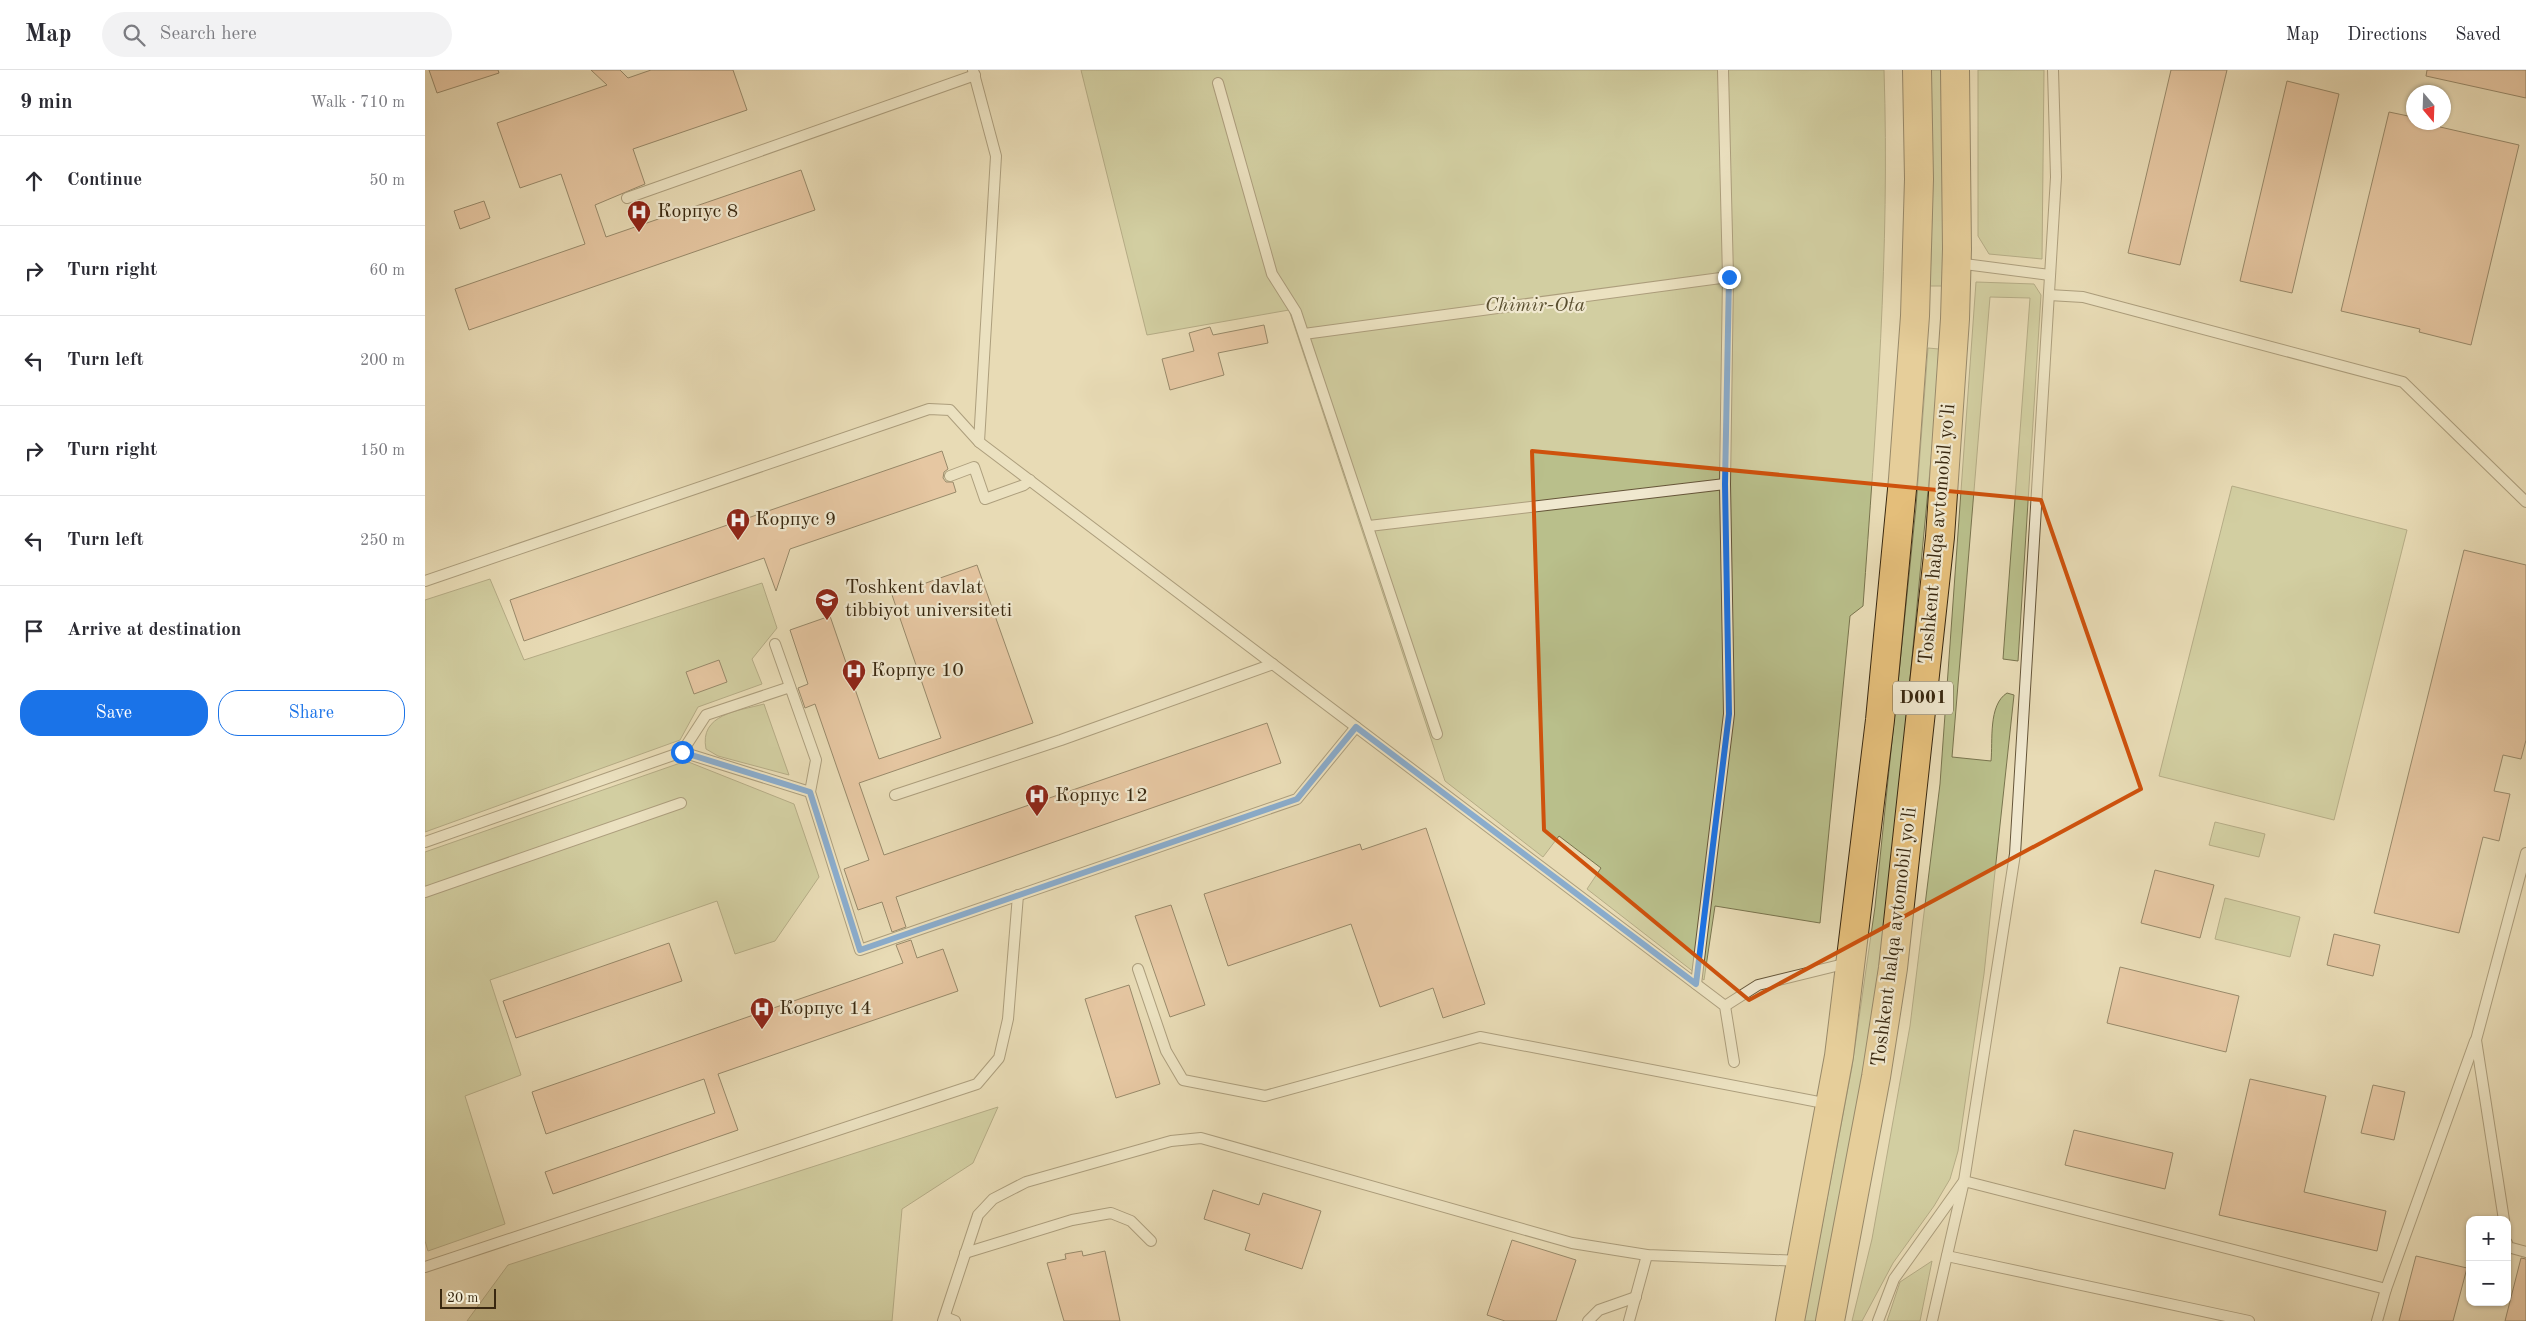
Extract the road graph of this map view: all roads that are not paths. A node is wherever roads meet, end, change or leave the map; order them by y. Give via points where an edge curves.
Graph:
1 (1723, 70) edge
2 (1917, 70) edge
3 (1955, 70) edge
4 (2053, 70) edge
5 (974, 72) edge
6 (1218, 83) dead end
7 (627, 198) dead end
8 (1957, 263) junction
9 (2050, 275) junction
10 (1729, 277) junction
11 (2049, 296) junction
12 (1915, 316) junction
13 (1955, 319) junction
14 (1304, 334) junction
15 (979, 442) junction
16 (950, 476) dead end
17 (1030, 480) junction
18 (1725, 484) junction
19 (2526, 502) edge
20 (1369, 526) junction
21 (425, 581) edge
22 (775, 644) dead end
23 (1273, 664) junction
24 (790, 687) junction
25 (1356, 727) junction
26 (1437, 734) dead end
27 (682, 752) junction
28 (810, 792) junction
29 (895, 795) dead end
30 (681, 803) dead end
31 (425, 842) edge
32 (2526, 853) edge
33 (425, 892) edge
34 (1018, 895) junction
35 (1851, 962) junction
36 (1138, 969) dead end
37 (1696, 984) junction
38 (1725, 1006) junction
39 (2476, 1040) junction
40 (1734, 1062) dead end
41 (1831, 1104) junction
42 (1964, 1181) junction
43 (2503, 1216) edge
44 (1151, 1241) dead end
45 (2511, 1249) edge
46 (2526, 1252) edge
47 (965, 1253) junction
48 (1647, 1256) junction
49 (1947, 1256) junction
50 (1802, 1260) junction
51 (425, 1267) edge
52 (2386, 1289) junction
53 (1636, 1297) junction
54 (948, 1320) edge
55 (1588, 1321) edge
56 (1629, 1321) edge
57 (1790, 1321) edge
58 (1830, 1321) edge
59 (1878, 1321) edge
60 (1932, 1321) edge
61 (2249, 1321) edge
62 (2377, 1321) edge

1 - 10 lane
2 - 12 highway, Toshkent halqa avtomobil yo'li / D001 via 1919,179
3 - 8 highway, Toshkent halqa avtomobil yo'li / D001
4 - 9 lane via 2055,177
5 - 7 lane
5 - 15 lane via 996,156
6 - 14 lane via 1272,274 1296,312
8 - 9 lane
8 - 13 highway, Toshkent halqa avtomobil yo'li / D001
9 - 11 lane
10 - 14 lane
10 - 18 lane
11 - 19 lane via 2083,296 2403,382
11 - 42 lane via 2015,854
12 - 13 highway
12 - 35 highway, Toshkent halqa avtomobil yo'li / D001 via 1896,559
13 - 58 highway, Toshkent halqa avtomobil yo'li / D001 via 1940,537 1895,948 1876,1077
14 - 20 lane
15 - 17 lane
15 - 21 lane via 950,410 929,409
16 - 17 lane via 974,467 985,498
17 - 23 lane
18 - 20 lane
18 - 37 lane via 1729,714
20 - 26 lane
22 - 24 lane
23 - 25 lane
23 - 29 lane
24 - 27 lane via 706,715
24 - 28 lane via 816,760
25 - 34 lane via 1297,799
25 - 37 lane
27 - 28 lane
27 - 31 lane
28 - 34 lane via 860,950
30 - 33 lane
32 - 39 lane
34 - 51 lane via 1008,1019 999,1058 977,1084
35 - 38 lane via 1758,986
35 - 41 highway, Toshkent halqa avtomobil yo'li / D001
36 - 41 lane via 1166,1051 1183,1080 1265,1096 1481,1037
37 - 38 lane
38 - 40 lane
39 - 43 lane
39 - 52 lane
41 - 50 highway, Toshkent halqa avtomobil yo'li / D001
42 - 49 lane
42 - 52 lane
42 - 59 lane via 1894,1279
44 - 47 lane via 1131,1221 1111,1213 1072,1220
45 - 46 lane
47 - 48 lane via 977,1215 993,1199 1026,1182 1171,1141 1201,1138 1572,1243
47 - 54 lane
48 - 50 lane
48 - 53 lane
49 - 60 lane
49 - 61 lane
50 - 57 highway, Toshkent halqa avtomobil yo'li / D001
52 - 62 lane
53 - 55 lane via 1599,1310
53 - 56 lane

